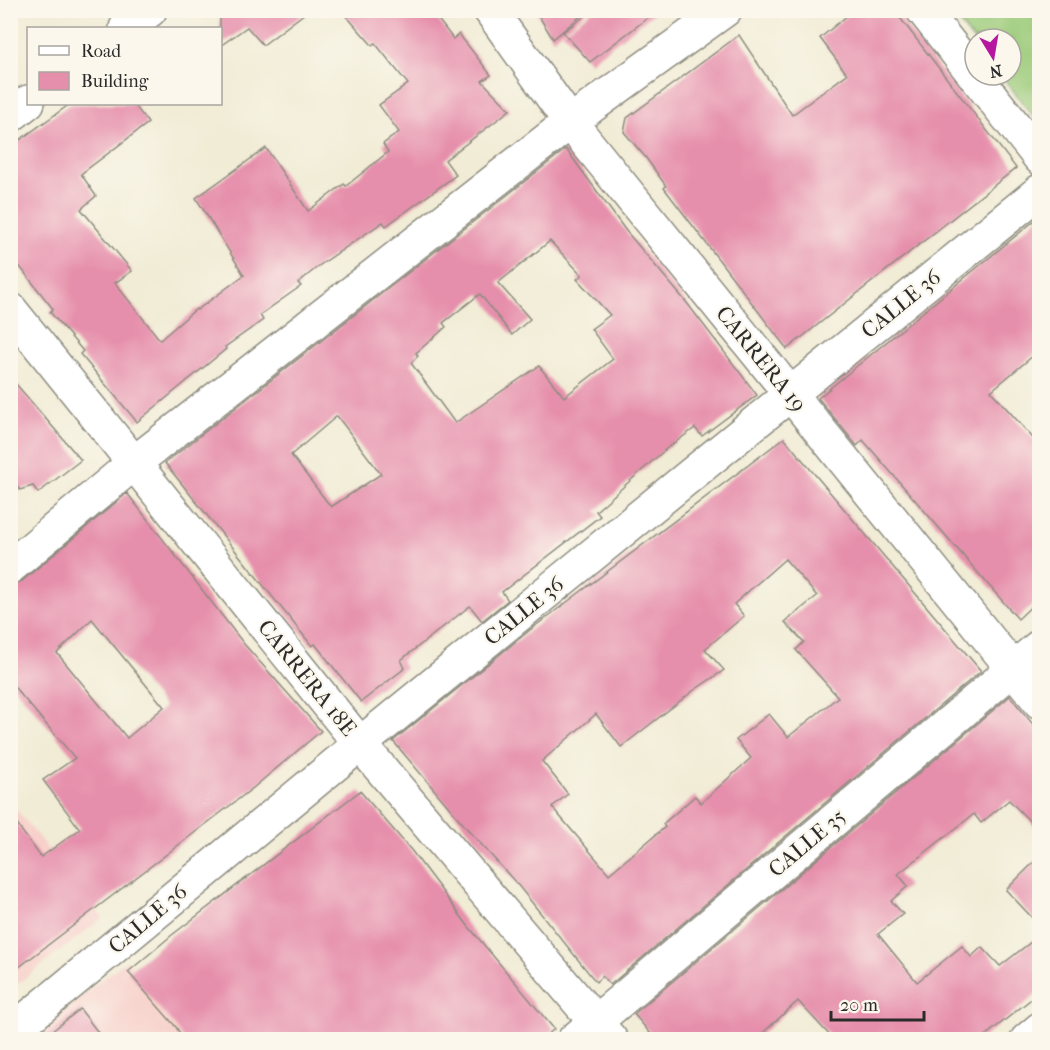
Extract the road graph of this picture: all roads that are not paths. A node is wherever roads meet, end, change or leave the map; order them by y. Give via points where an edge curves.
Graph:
1 (150, 10) edge
2 (490, 10) edge
3 (725, 10) edge
4 (923, 10) edge
5 (127, 27) edge
6 (27, 103) edge
7 (10, 116) edge
8 (570, 122) junction
9 (1040, 158) edge
10 (1040, 191) edge
11 (10, 309) edge
12 (790, 395) junction
13 (134, 463) junction
14 (10, 567) edge
15 (1040, 645) edge
16 (1012, 669) junction
17 (1040, 702) edge
18 (360, 744) junction
19 (1040, 1029) edge
20 (10, 1033) edge
21 (594, 1034) edge
22 (1027, 1040) edge

1 - 5 street
2 - 8 street, CARRERA 19
3 - 8 street
4 - 9 street
6 - 7 street
8 - 12 street, CARRERA 19
8 - 13 street
10 - 12 street, CALLE 36
11 - 13 street, CARRERA 18E
12 - 16 street, CARRERA 19
12 - 18 street, CALLE 36
13 - 14 street
13 - 18 street, CARRERA 18E
15 - 16 street, CALLE 35
16 - 17 street, CARRERA 19
16 - 21 street, CALLE 35
18 - 20 street, CALLE 36
18 - 21 street, CARRERA 18E
19 - 22 street

